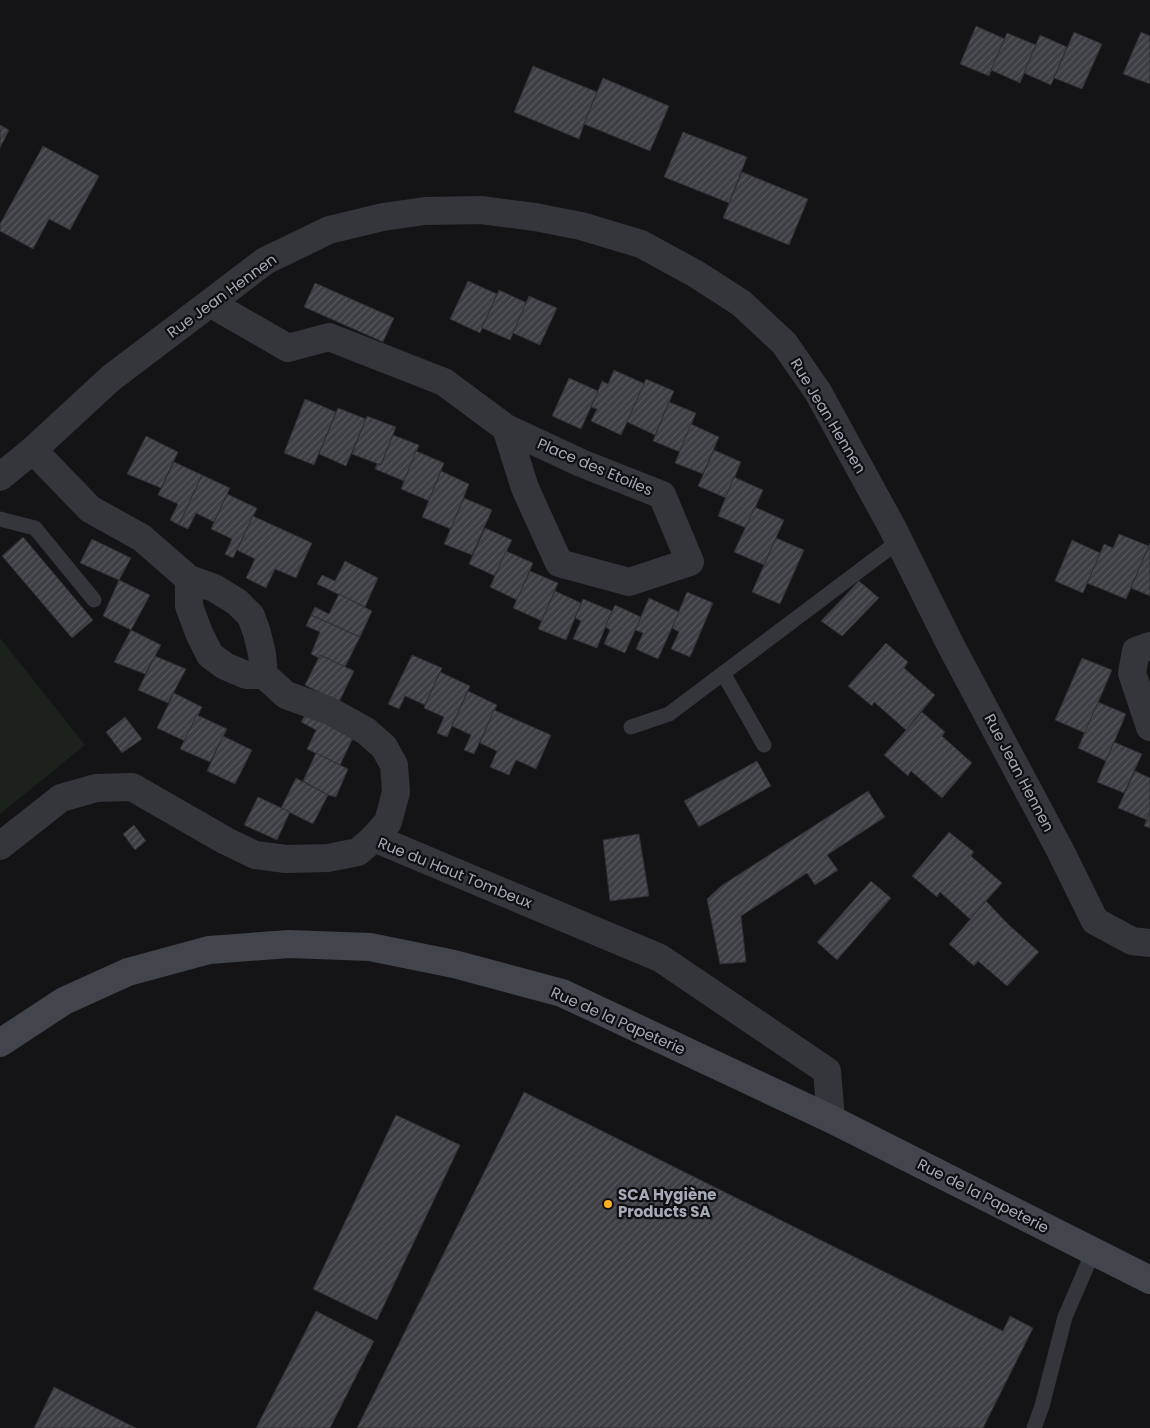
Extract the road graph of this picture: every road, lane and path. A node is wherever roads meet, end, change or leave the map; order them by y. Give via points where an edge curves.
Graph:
1 (210, 303) junction
2 (506, 428) junction
3 (33, 450) junction
4 (0, 477) edge
5 (0, 519) edge
6 (899, 541) junction
7 (189, 579) junction
8 (94, 600) dead end
9 (1150, 646) edge
10 (723, 673) junction
11 (264, 674) junction
12 (631, 727) dead end
13 (1150, 727) edge
14 (764, 745) dead end
15 (374, 838) junction
16 (0, 846) edge
17 (1150, 942) edge
18 (0, 1043) edge
19 (830, 1119) junction
20 (1093, 1252) junction
21 (1150, 1280) edge
22 (1034, 1428) edge

1 - 2 street, Place des Etoiles via 288,348 329,337 444,382
1 - 3 street, Rue Jean Hennen via 111,378
1 - 6 street, Rue Jean Hennen via 265,262 329,230 425,211 481,210 535,217 581,226 641,244 741,303 784,343 818,392
2 - 2 street, Place des Etoiles via 525,488 559,563 629,582 690,562 662,495 581,463
3 - 4 street, Rue Jean Hennen
3 - 7 street via 90,510 142,538
5 - 8 lane via 35,528
6 - 10 lane
6 - 17 street, Rue Jean Hennen via 1095,920 1132,940
7 - 11 street via 214,588 237,602 251,616
7 - 11 street via 189,606 210,655 225,666 246,674
9 - 13 street via 1136,651 1132,673
10 - 12 lane via 669,714
10 - 14 lane
11 - 15 street via 286,695 330,711 366,731 384,746 394,765 396,792 388,822
15 - 16 street, Rue du Haut Tombeux via 358,852 328,858 286,859 256,855 132,787 96,788 61,798
15 - 19 street, Rue du Haut Tombeux via 660,958 827,1071
18 - 19 main road, Rue de la Papeterie via 64,1001 128,972 209,950 289,944 370,947 454,964 562,993
19 - 20 main road, Rue de la Papeterie
20 - 21 main road, Rue de la Papeterie
20 - 22 lane via 1065,1317

